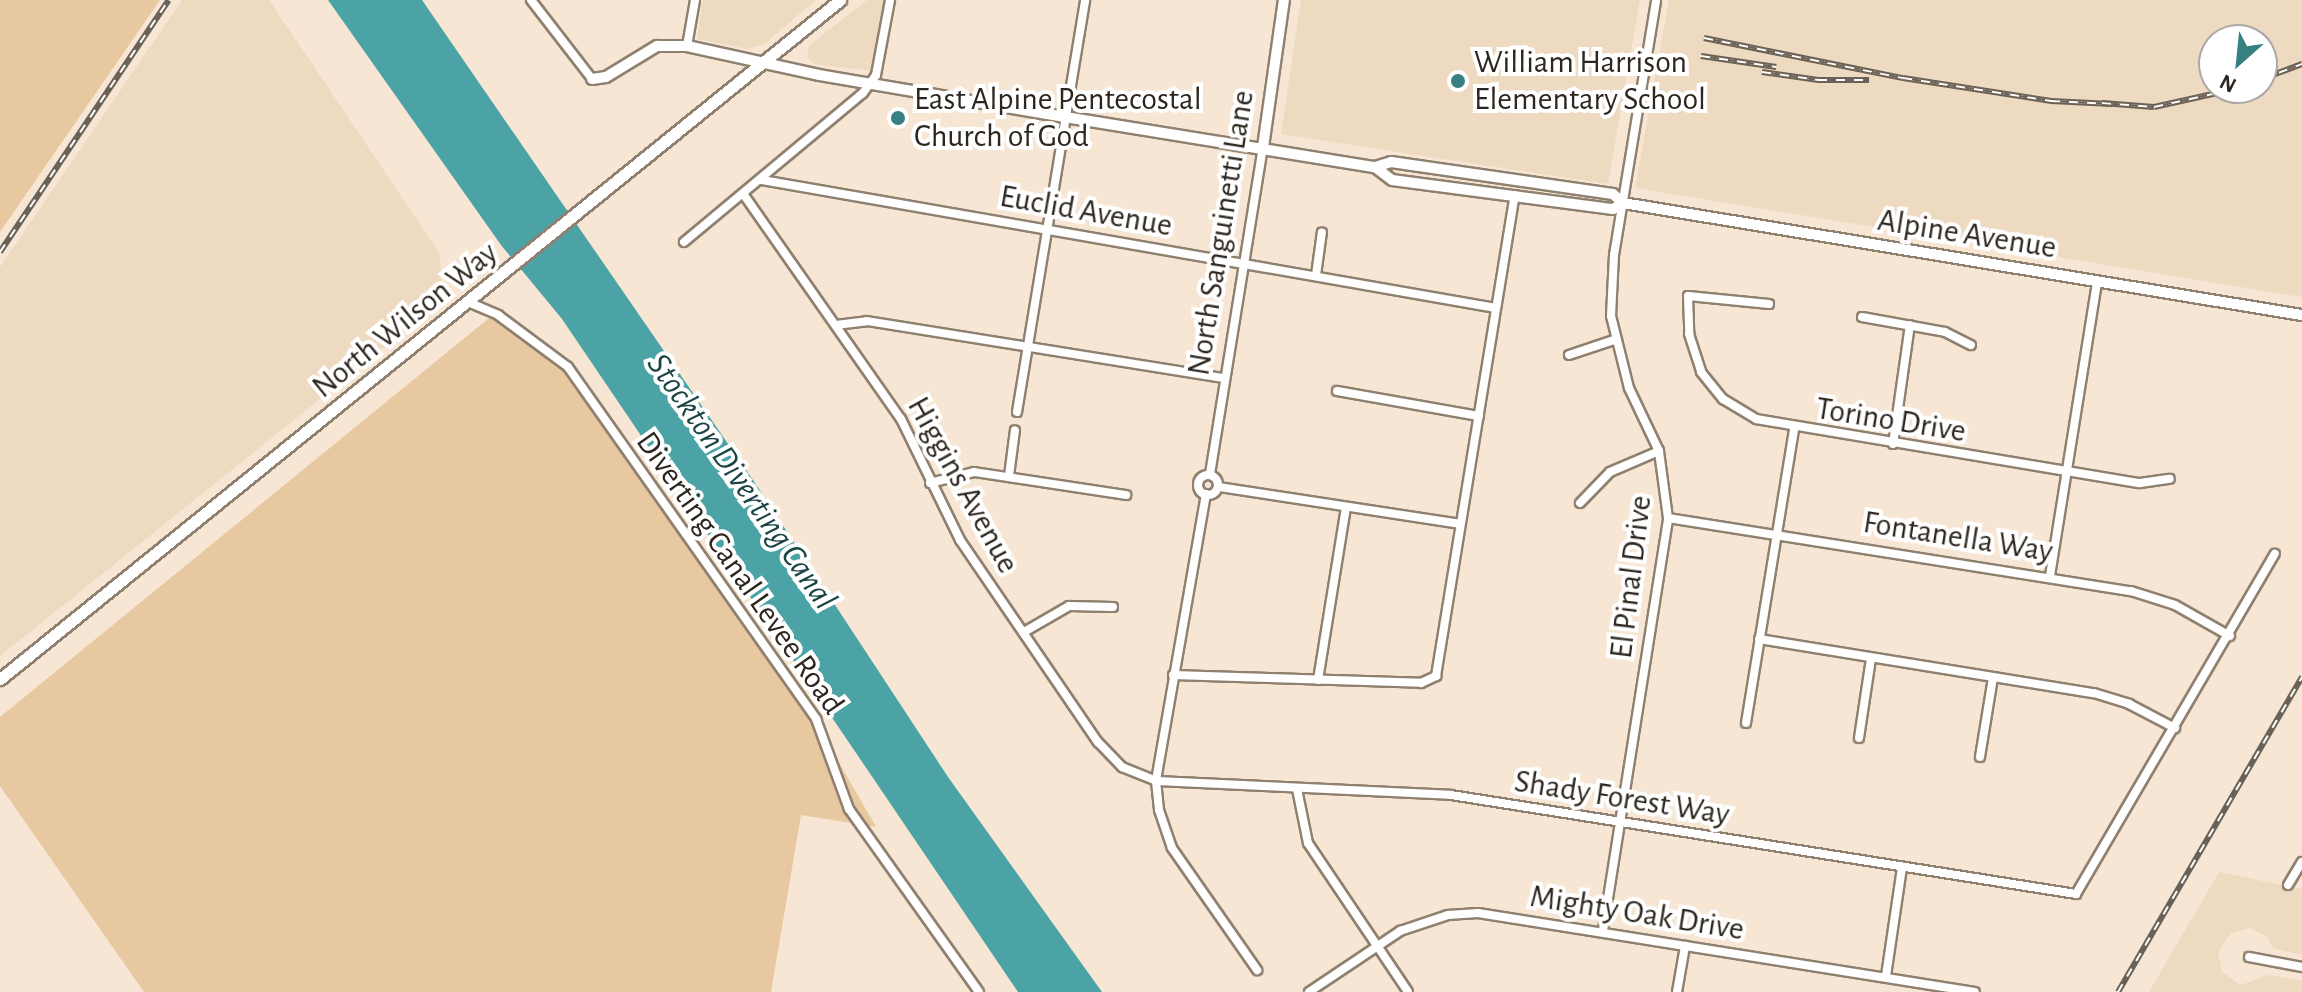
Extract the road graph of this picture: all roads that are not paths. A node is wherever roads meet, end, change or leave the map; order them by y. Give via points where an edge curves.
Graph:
1 (531, 0) edge
2 (695, 0) edge
3 (840, 0) edge
4 (890, 0) edge
5 (1085, 0) edge
6 (1284, 0) edge
7 (1656, 0) edge
8 (687, 46) junction
9 (759, 63) junction
10 (592, 79) joint
11 (871, 84) junction
12 (1065, 117) junction
13 (1263, 147) junction
14 (1375, 167) junction
15 (762, 180) junction
16 (744, 195) junction
17 (1515, 195) junction
18 (1623, 203) junction
19 (1048, 230) junction
20 (1322, 232) dead end
21 (684, 242) dead end
22 (1242, 262) junction
23 (1316, 275) junction
24 (2097, 281) junction
25 (468, 302) junction
26 (1769, 304) dead end
27 (1496, 308) junction
28 (2302, 315) edge
29 (1862, 317) dead end
30 (836, 325) junction
31 (1910, 325) junction
32 (1614, 340) junction
33 (1971, 345) dead end
34 (1029, 347) junction
35 (1569, 355) dead end
36 (1224, 378) junction
37 (1337, 391) dead end
38 (1017, 412) dead end
39 (1479, 416) junction
40 (1794, 429) junction
41 (1015, 430) dead end
42 (1893, 444) junction
43 (1659, 451) junction
44 (2067, 471) junction
45 (1210, 474) junction
46 (1009, 476) junction
47 (2170, 479) dead end
48 (930, 483) junction
49 (1219, 487) junction
50 (1206, 494) junction
51 (1126, 495) dead end
52 (1580, 503) dead end
53 (1346, 507) junction
54 (1668, 518) junction
55 (1460, 524) junction
56 (1777, 532) junction
57 (2275, 554) dead end
58 (2050, 576) junction
59 (1113, 607) dead end
60 (1024, 632) junction
61 (2230, 636) junction
62 (1759, 639) junction
63 (1871, 659) junction
64 (1173, 675) junction
65 (1993, 678) junction
66 (0, 679) edge
67 (1318, 680) junction
68 (1746, 723) dead end
69 (2175, 728) junction
70 (1859, 738) dead end
71 (1980, 757) dead end
72 (1156, 781) junction
73 (1297, 789) junction
74 (1619, 822) junction
75 (2302, 862) edge
76 (1902, 868) junction
77 (2288, 885) dead end
78 (1603, 930) junction
79 (1376, 945) junction
80 (1685, 946) junction
81 (2249, 957) dead end
82 (2302, 967) edge
83 (1257, 970) dead end
84 (1886, 976) junction
85 (979, 992) edge
86 (1309, 992) edge
87 (1408, 992) edge
88 (1677, 992) edge
89 (1975, 992) edge

1 - 10 street
2 - 8 street
3 - 9 main road, North Wilson Way
4 - 11 street
5 - 12 street
6 - 13 street, North Sanguinetti Lane
7 - 18 street, El Pinal Drive
8 - 9 street, Alpine Avenue
8 - 10 street, Alpine Avenue via 657,46 606,77
9 - 11 street, Alpine Avenue
9 - 25 main road, North Wilson Way
11 - 12 street, Alpine Avenue
11 - 15 street
12 - 13 street, Alpine Avenue
12 - 19 street
13 - 14 street, Alpine Avenue
13 - 22 street, North Sanguinetti Lane
14 - 17 street, Alpine Avenue via 1392,180
14 - 18 street, Alpine Avenue via 1391,162 1521,180 1613,194
15 - 16 street
15 - 19 street, Euclid Avenue
16 - 21 street
16 - 30 street, Higgins Avenue
17 - 18 street, Alpine Avenue via 1613,209
17 - 27 street
18 - 24 street, Alpine Avenue
18 - 32 street, El Pinal Drive via 1611,284
19 - 22 street, Euclid Avenue
19 - 34 street
20 - 23 street
22 - 23 street, Euclid Avenue
22 - 36 street, North Sanguinetti Lane
23 - 27 street, Euclid Avenue
24 - 28 street, Alpine Avenue
24 - 44 street
25 - 66 main road, North Wilson Way
25 - 85 street, Diverting Canal Levee Road via 498,315 568,367 816,719 849,809
26 - 40 street, Torino Drive via 1688,296 1689,334 1710,385 1742,412
27 - 39 street
29 - 31 street
30 - 34 street via 867,321
30 - 48 street, Higgins Avenue via 901,419
31 - 33 street via 1945,332
31 - 42 street
32 - 35 street
32 - 43 street, El Pinal Drive via 1629,388
34 - 36 street
34 - 38 street
36 - 45 street, North Sanguinetti Lane
37 - 39 street
39 - 55 street
40 - 42 street, Torino Drive
40 - 56 street
41 - 46 street
42 - 44 street, Torino Drive
43 - 52 street via 1610,472
43 - 54 street, El Pinal Drive
44 - 47 street, Torino Drive via 2140,483
44 - 58 street
45 - 49 street
45 - 50 street, North Sanguinetti Lane via 1198,484
46 - 48 street via 974,472
46 - 51 street
48 - 60 street, Higgins Avenue via 960,540
49 - 50 street
49 - 53 street
50 - 64 street
53 - 55 street
53 - 67 street
54 - 56 street, Fontanella Way
54 - 74 street, El Pinal Drive
55 - 67 street via 1432,681
56 - 58 street, Fontanella Way
56 - 62 street
57 - 61 street
58 - 61 street, Fontanella Way via 2152,596
59 - 60 street via 1069,606
60 - 72 street, Higgins Avenue via 1104,749 1122,767
61 - 69 street
62 - 63 street
62 - 68 street
63 - 65 street
63 - 70 street
64 - 67 street
64 - 72 street
65 - 69 street via 2113,697
65 - 71 street
69 - 76 street, Shady Forest Way via 2076,894
72 - 73 street, Shady Forest Way
72 - 83 street via 1172,848
73 - 74 street, Shady Forest Way via 1451,795
73 - 79 street via 1308,843
74 - 76 street, Shady Forest Way
74 - 78 street, El Pinal Drive
75 - 77 street
76 - 84 street
78 - 79 street, Mighty Oak Drive via 1463,914 1422,921
78 - 80 street, Mighty Oak Drive
79 - 86 street, Mighty Oak Drive
79 - 87 street
80 - 84 street, Mighty Oak Drive
80 - 88 street
81 - 82 street
84 - 89 street, Mighty Oak Drive

